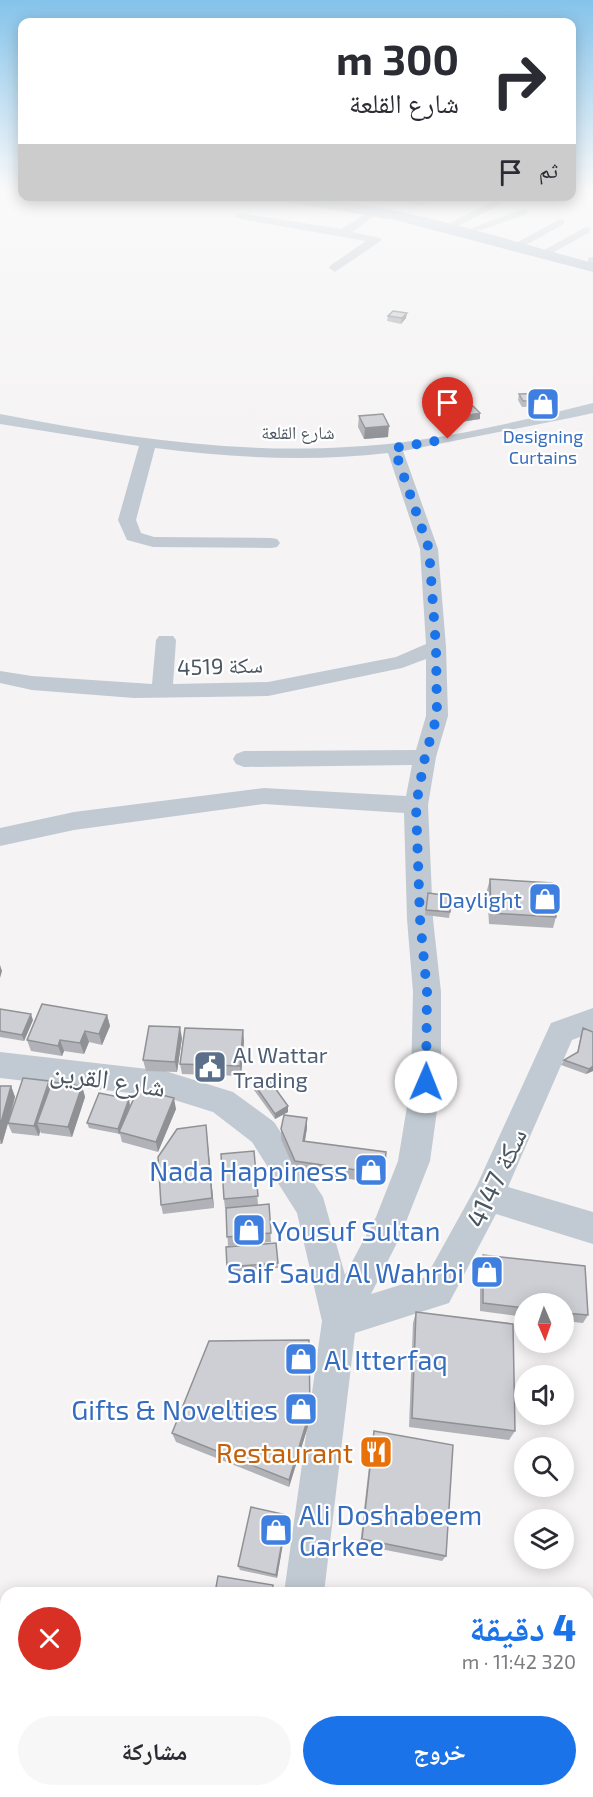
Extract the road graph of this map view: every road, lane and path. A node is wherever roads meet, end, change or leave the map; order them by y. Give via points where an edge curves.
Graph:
1 (593, 408) edge
2 (0, 419) edge
3 (148, 443) junction
4 (394, 448) junction
5 (271, 543) dead end
6 (166, 640) dead end
7 (436, 647) junction
8 (0, 677) edge
9 (162, 691) junction
10 (425, 757) junction
11 (244, 759) dead end
12 (416, 805) junction
13 (0, 837) edge
14 (593, 1020) edge
15 (0, 1065) edge
16 (489, 1196) junction
17 (593, 1228) edge
18 (339, 1321) junction
19 (305, 1587) edge

1 - 4 street, شارع القلعة
2 - 3 street, شارع القلعة
3 - 4 street, شارع القلعة via 244,452 326,453
3 - 5 street via 127,520 133,536 153,542
4 - 7 street via 429,549
6 - 9 street
7 - 9 street, سكة 4519 via 402,662 268,689
7 - 10 street via 437,716
8 - 9 street, سكة 4519 via 111,690
10 - 11 street
10 - 12 street
12 - 13 street via 264,796 74,821
12 - 18 street via 427,992 426,1082 414,1161 389,1226
14 - 16 street, سكة 4147 via 561,1032
15 - 18 street, شارع القرين via 165,1084 222,1101 263,1132 312,1208
16 - 17 street
16 - 18 street, سكة 4147 via 437,1291
18 - 19 street, شارع القرين

